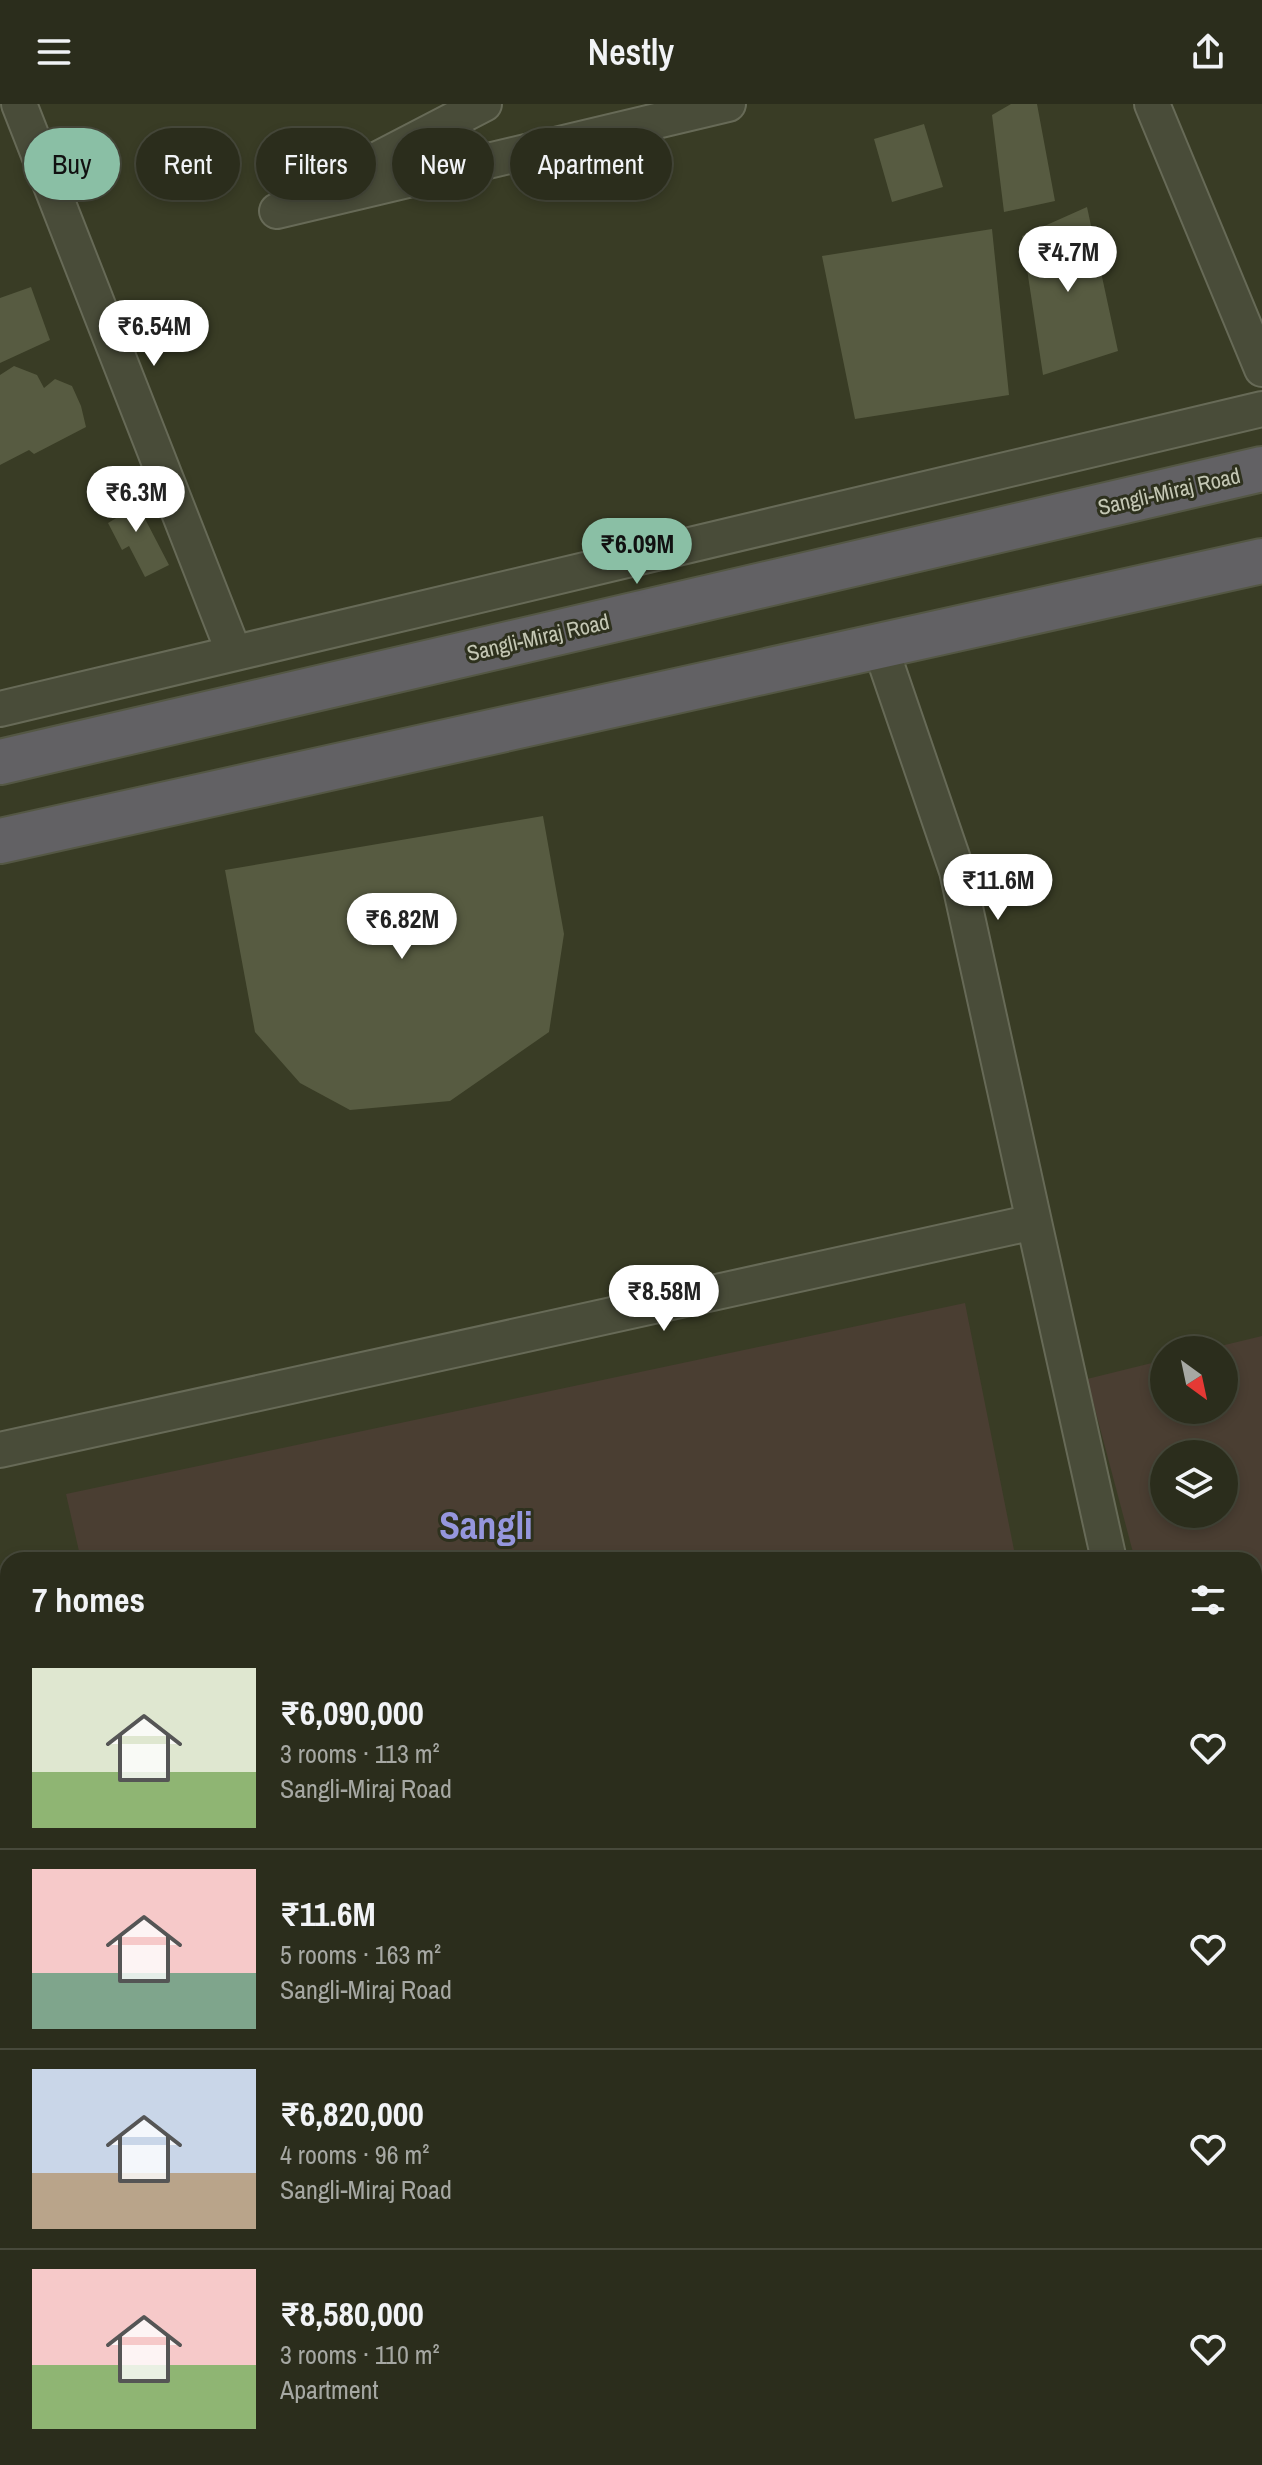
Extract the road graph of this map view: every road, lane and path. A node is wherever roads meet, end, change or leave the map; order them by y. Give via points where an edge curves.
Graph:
1 (19, 104) edge
2 (484, 104) edge
3 (728, 104) edge
4 (1152, 104) edge
5 (1262, 369) edge
6 (1262, 409) edge
7 (1262, 469) edge
8 (1262, 561) edge
9 (880, 646) junction
10 (234, 653) junction
11 (0, 709) edge
12 (0, 762) edge
13 (0, 841) edge
14 (1034, 1222) junction
15 (0, 1450) edge
16 (1107, 1552) edge

1 - 10 street
2 - 3 street via 277,211
4 - 5 street
6 - 10 street
7 - 12 highway, Sangli-Miraj Road
8 - 9 highway
9 - 13 highway
9 - 14 street via 957,871
10 - 11 street
14 - 15 street
14 - 16 street

